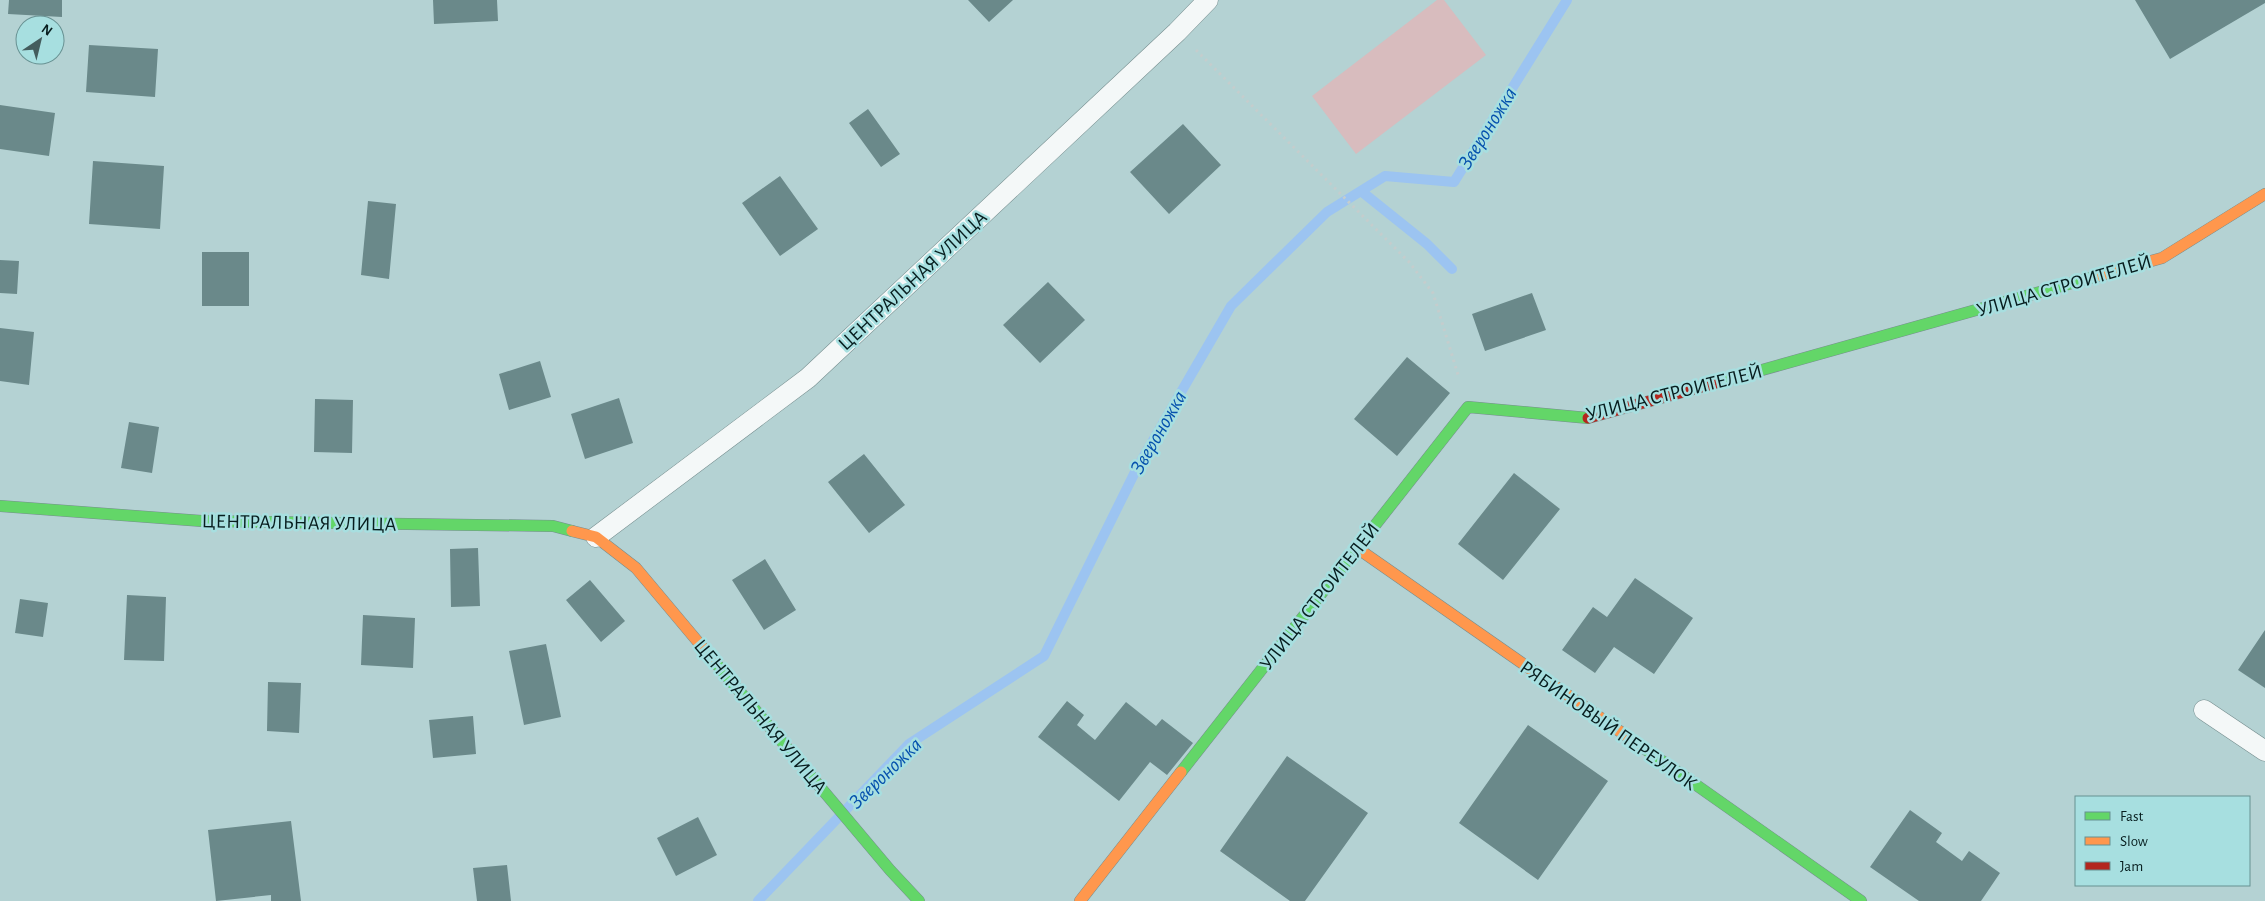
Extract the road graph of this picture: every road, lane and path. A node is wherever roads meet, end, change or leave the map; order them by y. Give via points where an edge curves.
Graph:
1 (1208, 0) edge
2 (1177, 32) junction
3 (2265, 194) edge
4 (1468, 407) junction
5 (0, 506) edge
6 (596, 537) junction
7 (1357, 548) junction
8 (2204, 710) dead end
9 (2265, 751) edge
10 (919, 901) edge
11 (1080, 901) edge
12 (1861, 901) edge

1 - 2 lane, ЦЕНТРАЛЬНАЯ УЛИЦА
2 - 4 path via 1409,262 1433,293
2 - 6 lane, ЦЕНТРАЛЬНАЯ УЛИЦА via 808,378
3 - 4 street, УЛИЦА СТРОИТЕЛЕЙ via 2162,258 1590,418
4 - 7 street, УЛИЦА СТРОИТЕЛЕЙ
5 - 6 street, ЦЕНТРАЛЬНАЯ УЛИЦА via 202,521 553,526
6 - 10 street, ЦЕНТРАЛЬНАЯ УЛИЦА via 636,568
7 - 11 street, УЛИЦА СТРОИТЕЛЕЙ
7 - 12 street, РЯБИНОВЫЙ ПЕРЕУЛОК
8 - 9 lane

